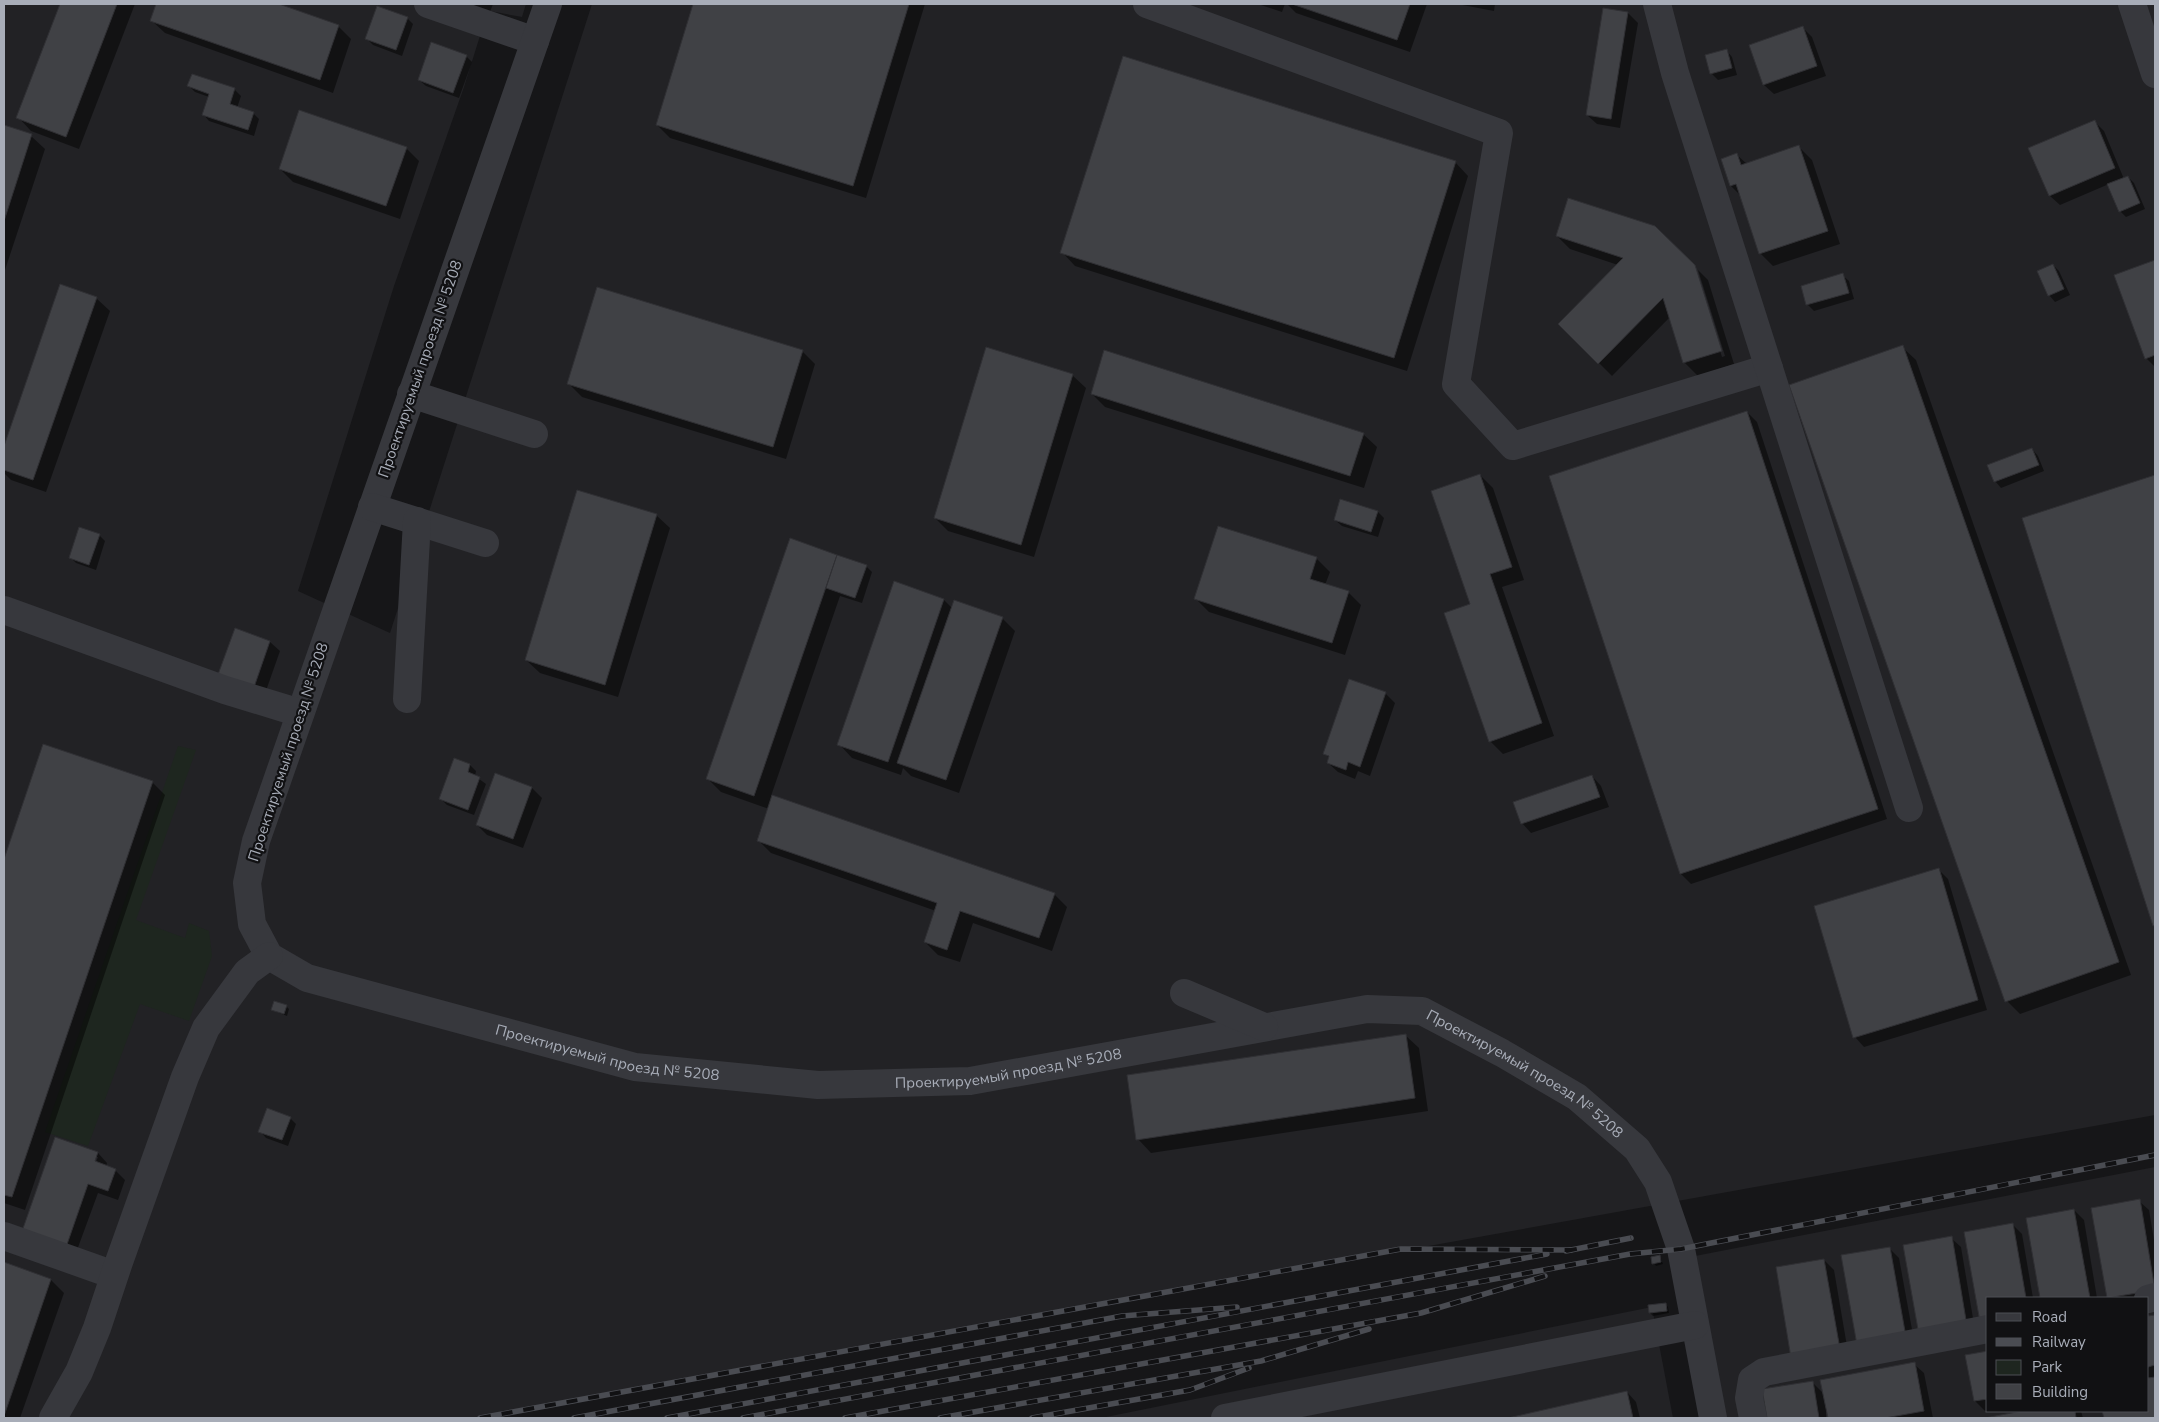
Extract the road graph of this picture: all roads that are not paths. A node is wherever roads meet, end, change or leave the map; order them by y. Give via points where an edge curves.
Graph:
1 (428, 4) edge
2 (548, 4) edge
3 (1148, 4) edge
4 (1657, 4) edge
5 (2132, 4) edge
6 (535, 41) junction
7 (2155, 74) edge
8 (1769, 368) junction
9 (411, 394) junction
10 (534, 434) dead end
11 (372, 507) junction
12 (417, 521) junction
13 (484, 543) dead end
14 (4, 610) edge
15 (407, 699) dead end
16 (300, 713) junction
17 (1909, 808) dead end
18 (269, 956) junction
19 (1184, 993) dead end
20 (1264, 1027) junction
21 (4, 1236) edge
22 (114, 1275) junction
23 (1695, 1324) junction
24 (1986, 1329) edge
25 (53, 1418) edge
26 (1225, 1418) edge
27 (1713, 1418) edge
28 (1753, 1418) edge

1 - 6 street
2 - 6 street, Проектируемый проезд № 5208
3 - 8 street via 1499,133 1456,384 1513,446
4 - 8 street via 1675,73
5 - 7 street
6 - 9 street, Проектируемый проезд № 5208
8 - 17 street
9 - 10 street
9 - 11 street, Проектируемый проезд № 5208
11 - 12 street
11 - 16 street, Проектируемый проезд № 5208
12 - 13 street
12 - 15 street
14 - 16 street via 225,690
16 - 18 street, Проектируемый проезд № 5208 via 256,841 247,883 252,924
18 - 20 street, Проектируемый проезд № 5208 via 307,978 635,1068 818,1086 970,1080
18 - 22 street via 247,972 206,1028
19 - 20 street
20 - 23 street, Проектируемый проезд № 5208 via 1366,1009 1422,1012 1502,1052 1576,1097 1637,1149 1658,1182 1681,1249
21 - 22 street
22 - 25 street via 79,1372
23 - 26 street
23 - 27 street, Проектируемый проезд № 5208
24 - 28 street via 1764,1372 1752,1380 1749,1398

